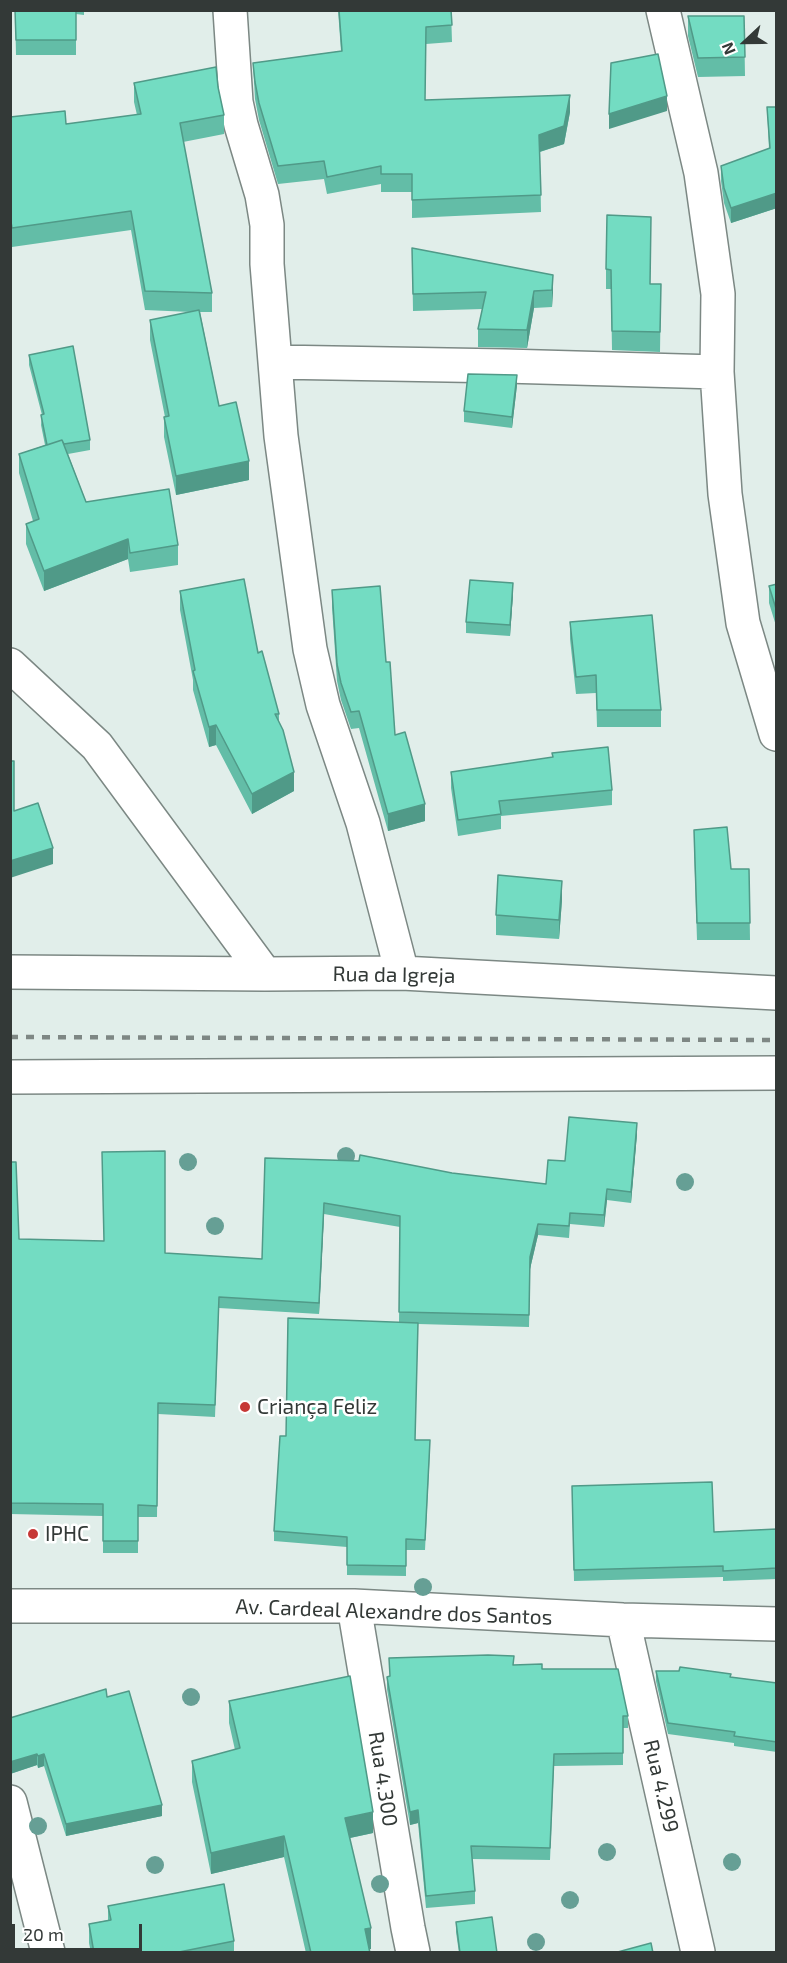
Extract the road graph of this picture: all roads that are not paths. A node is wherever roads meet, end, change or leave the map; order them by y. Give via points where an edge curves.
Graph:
1 (230, 10) edge
2 (663, 10) edge
3 (275, 362) junction
4 (717, 372) junction
5 (10, 665) edge
6 (777, 734) edge
7 (10, 972) edge
8 (402, 973) junction
9 (265, 974) junction
10 (777, 993) edge
11 (777, 1073) edge
12 (10, 1077) edge
13 (10, 1606) edge
14 (354, 1606) junction
15 (623, 1620) junction
16 (777, 1624) edge
17 (10, 1802) edge
18 (48, 1953) edge
19 (413, 1953) edge
20 (698, 1953) edge

1 - 3 street via 236,102 267,225
2 - 4 street via 701,173 718,294
3 - 4 street
3 - 8 street via 281,436 310,649 323,705 363,823
4 - 6 street via 725,494 743,623
5 - 9 street via 97,746
7 - 9 street, Rua da Igreja
8 - 9 street, Rua da Igreja
8 - 10 street, Rua da Igreja
11 - 12 street
13 - 14 street, Av. Cardeal Alexandre dos Santos
14 - 15 street, Av. Cardeal Alexandre dos Santos
14 - 19 street, Rua 4.300
15 - 16 street, Av. Cardeal Alexandre dos Santos
15 - 20 street, Rua 4.299
17 - 18 street

